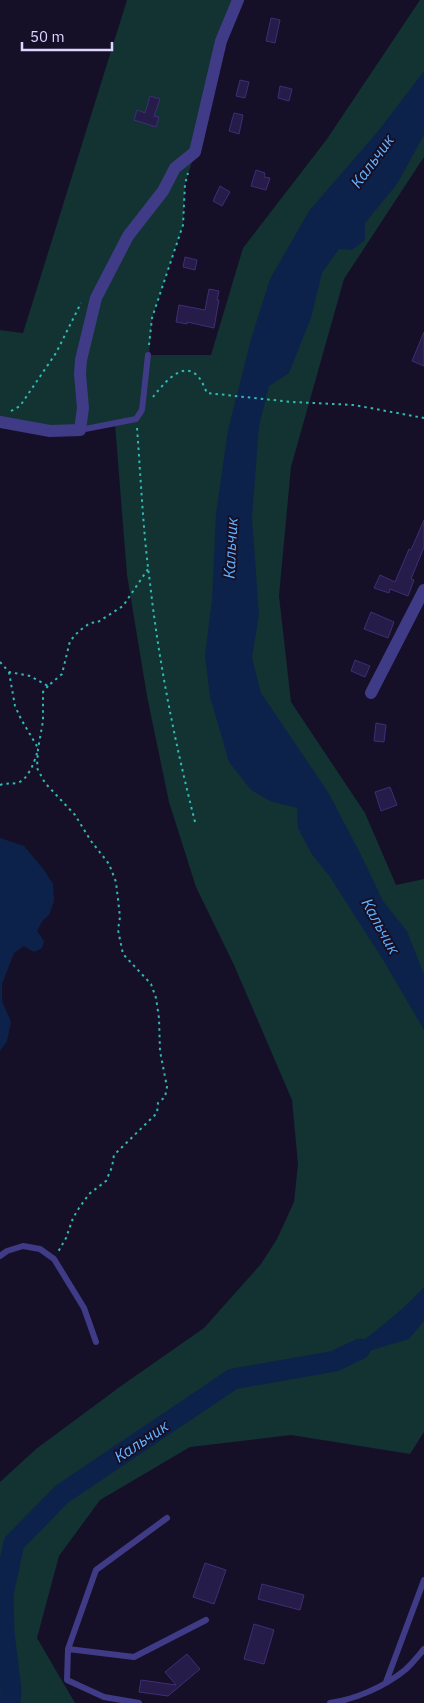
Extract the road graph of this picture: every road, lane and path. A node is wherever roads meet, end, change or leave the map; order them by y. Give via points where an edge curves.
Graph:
1 (238, 0) edge
2 (185, 184) dead end
3 (82, 302) dead end
4 (148, 355) joint
5 (142, 410) junction
6 (3, 418) edge
7 (424, 418) edge
8 (136, 419) junction
9 (80, 430) junction
10 (148, 569) junction
11 (424, 590) edge
12 (0, 662) edge
13 (10, 672) junction
14 (48, 686) junction
15 (370, 693) dead end
16 (38, 749) junction
17 (0, 784) edge
18 (195, 822) dead end
19 (0, 1256) edge
20 (54, 1259) junction
21 (96, 1342) dead end
22 (167, 1518) dead end
23 (424, 1580) edge
24 (206, 1620) dead end
25 (68, 1649) junction
26 (424, 1650) edge
27 (386, 1682) junction
28 (139, 1703) edge
29 (330, 1703) edge

1 - 9 street via 221,41 196,152 175,168 163,191 128,236 96,298 80,360 83,408
2 - 4 path via 183,225 152,318
3 - 6 path via 56,353 20,406
4 - 5 lane
5 - 7 path via 176,373 186,371 194,372 207,393 354,405
5 - 8 lane
6 - 9 street via 50,430
8 - 9 lane
8 - 10 path
10 - 14 path via 124,606 79,631 70,642 62,674
10 - 18 path via 168,699
11 - 15 street
12 - 13 path
13 - 14 path via 30,676
13 - 16 path via 15,706
14 - 16 path via 43,692 43,721
16 - 17 path via 26,777 17,783
16 - 20 path via 37,768 45,782 75,816 109,864 116,882 120,917 118,930 123,954 151,984 156,998 162,1071 167,1087 165,1097 158,1103 157,1113 114,1155 106,1181 89,1194 79,1208
19 - 20 lane via 24,1246 40,1249
20 - 21 lane via 84,1308
22 - 25 lane via 96,1570
23 - 27 lane
24 - 25 lane via 134,1657
25 - 28 lane via 67,1680 104,1697
26 - 27 lane via 405,1670
27 - 29 lane via 365,1693

